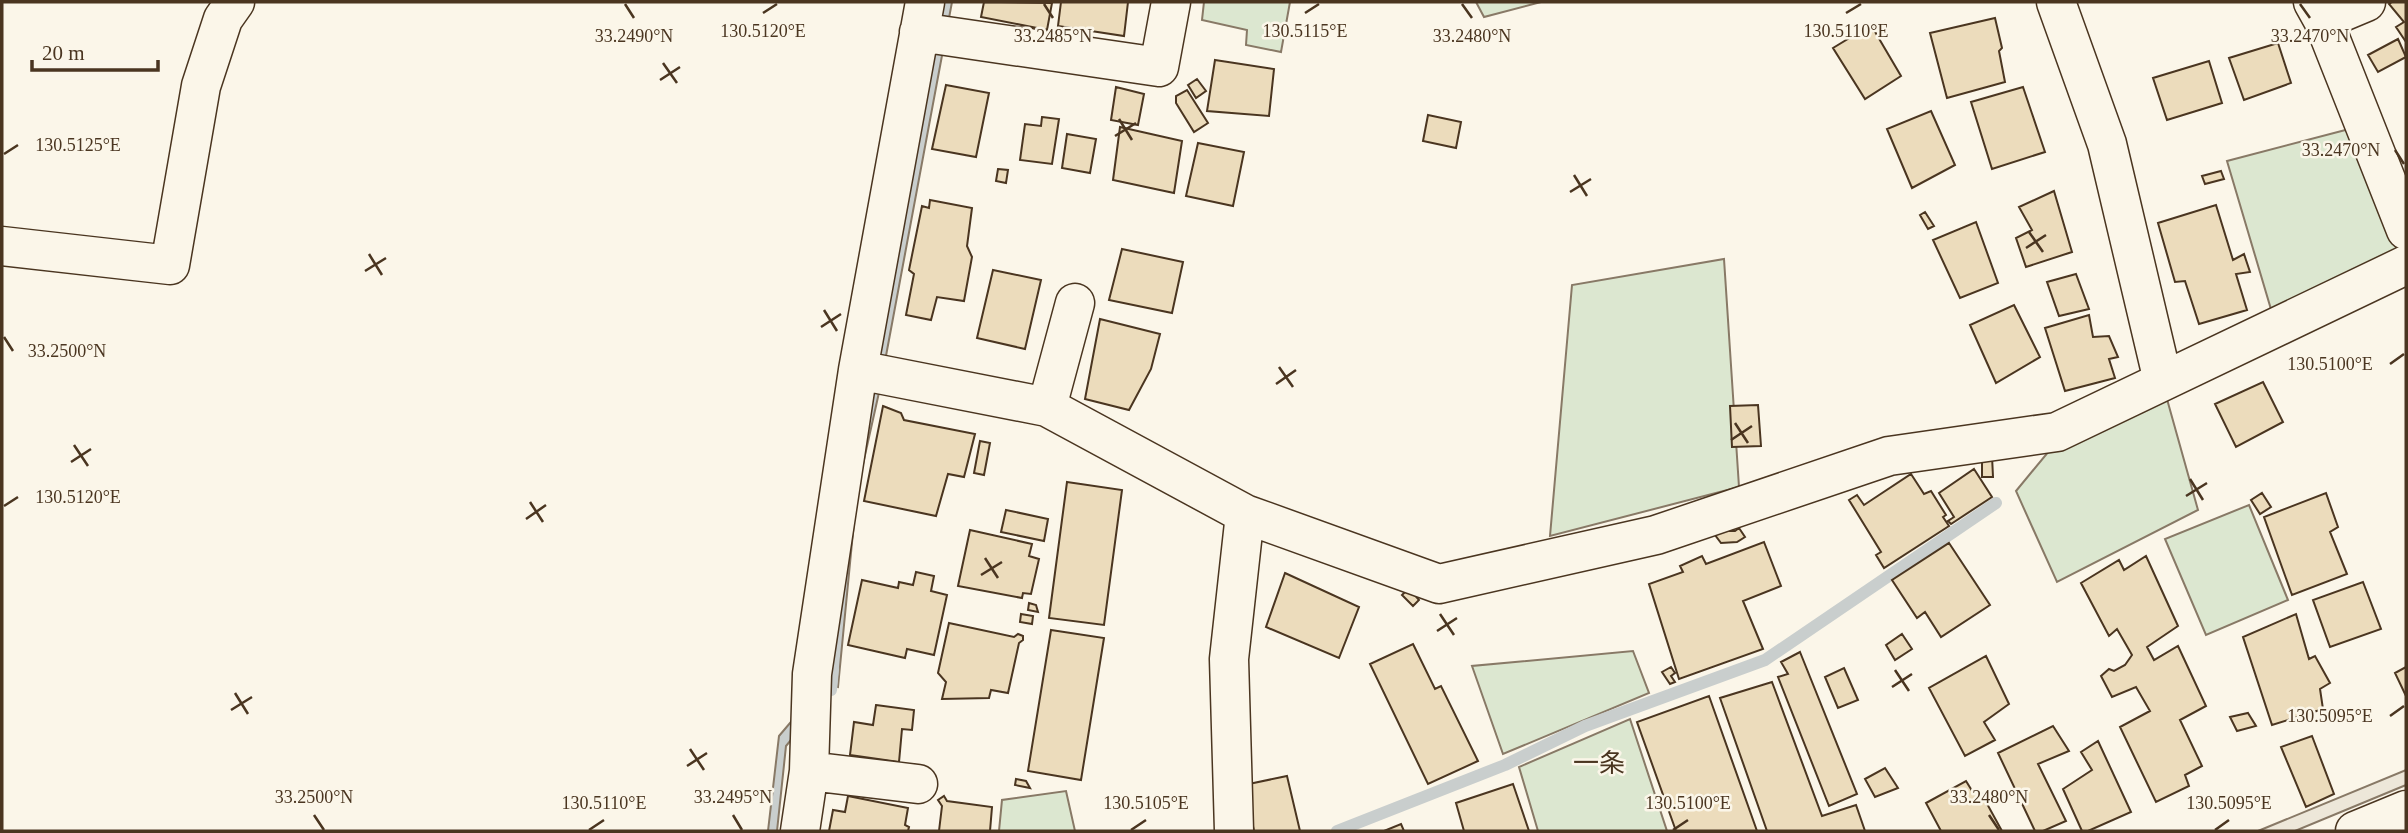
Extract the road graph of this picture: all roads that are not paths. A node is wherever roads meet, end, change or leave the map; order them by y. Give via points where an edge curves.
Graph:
1 (235, 2) edge
2 (1171, 2) edge
3 (2056, 2) edge
4 (2366, 2) edge
5 (2318, 11) edge
6 (922, 17) edge
7 (2406, 230) edge
8 (2, 246) edge
9 (2406, 265) edge
10 (1075, 303) dead end
11 (858, 370) junction
12 (2163, 381) junction
13 (1046, 407) junction
14 (1245, 514) junction
15 (808, 771) junction
16 (918, 785) dead end
17 (2406, 810) edge
18 (800, 831) edge
19 (1234, 831) edge
20 (2355, 831) edge

1 - 8 main road via 223,19 201,86 170,265
2 - 6 main road via 1159,68
3 - 12 main road via 2107,144
4 - 5 main road
5 - 7 main road
6 - 11 main road
9 - 12 main road
10 - 13 main road
11 - 13 main road
11 - 15 main road via 812,674
12 - 14 main road via 2057,432 1889,456 1656,535 1439,584
13 - 14 main road
14 - 19 main road via 1230,659
15 - 16 main road
15 - 18 main road
17 - 20 main road

